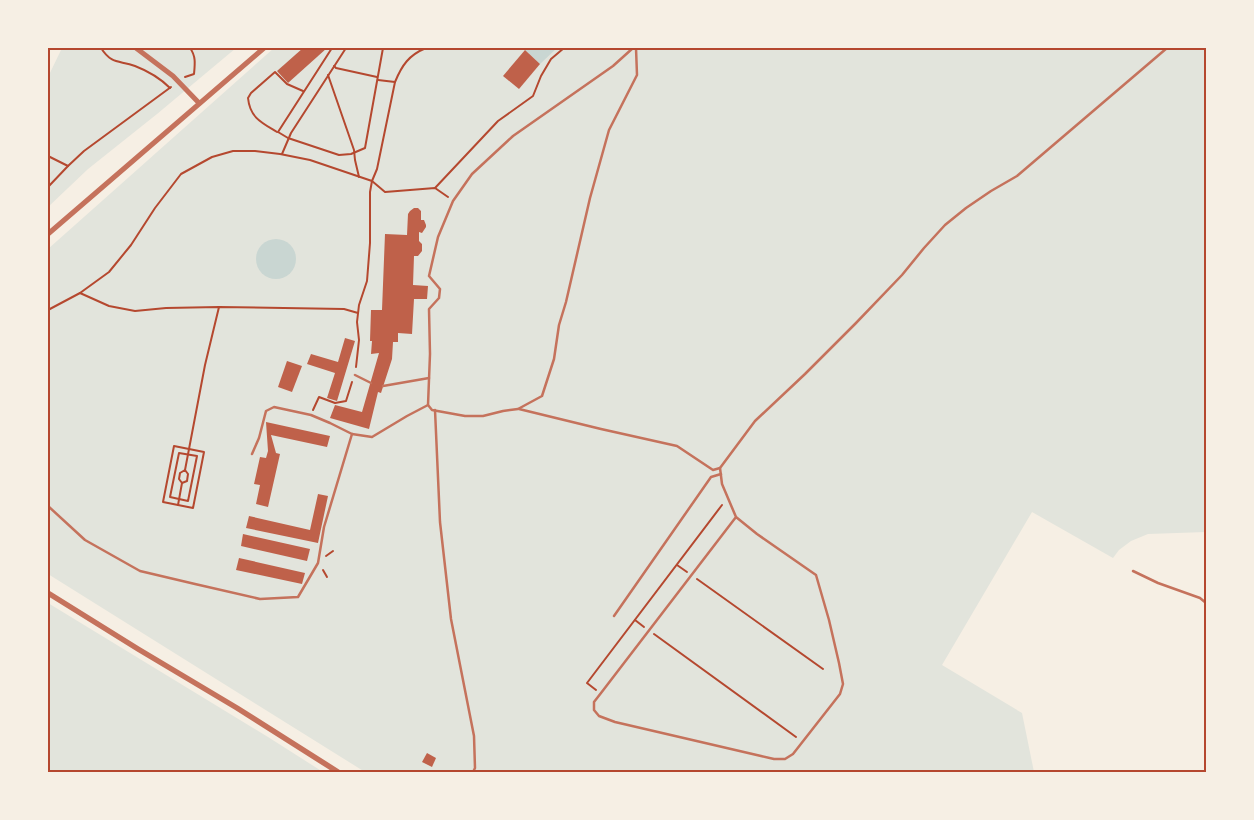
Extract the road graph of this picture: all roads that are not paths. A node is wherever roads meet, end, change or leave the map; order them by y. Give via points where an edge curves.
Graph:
1 (136, 48) edge
2 (264, 48) edge
3 (634, 48) edge
4 (1167, 48) edge
5 (200, 103) junction
6 (48, 234) edge
7 (355, 375) road end
8 (429, 378) junction
9 (371, 383) dead end
10 (383, 386) dead end
11 (428, 405) junction
12 (518, 409) junction
13 (435, 410) junction
14 (352, 434) junction
15 (252, 454) dead end
16 (720, 468) junction
17 (721, 474) junction
18 (48, 506) edge
19 (736, 517) junction
20 (1134, 571) dead end
21 (48, 593) edge
22 (1206, 603) edge
23 (614, 616) dead end
24 (338, 772) edge
25 (474, 772) edge

1 - 5 street
2 - 5 street
3 - 8 lane via 513,136 472,174 453,201 438,237 429,276 440,289 440,298 429,309
3 - 12 lane via 637,75 609,130 590,198 554,359 542,396
4 - 16 lane via 1017,176 945,225 856,323 756,421
5 - 6 street
7 - 9 lane
8 - 10 lane
8 - 11 lane
11 - 13 lane
11 - 14 lane via 372,437
12 - 13 lane via 483,416
12 - 16 lane via 677,446 713,470
13 - 25 lane via 440,522 452,619 474,736
14 - 15 lane via 311,415 274,407 266,411
14 - 18 lane via 324,527 318,563 298,597 260,599 140,571 85,540
16 - 17 lane
17 - 19 lane
17 - 23 lane via 712,477
19 - 19 lane via 594,702 594,710 615,722 785,759 793,754 840,694 843,684 816,575
20 - 22 lane
21 - 24 street

